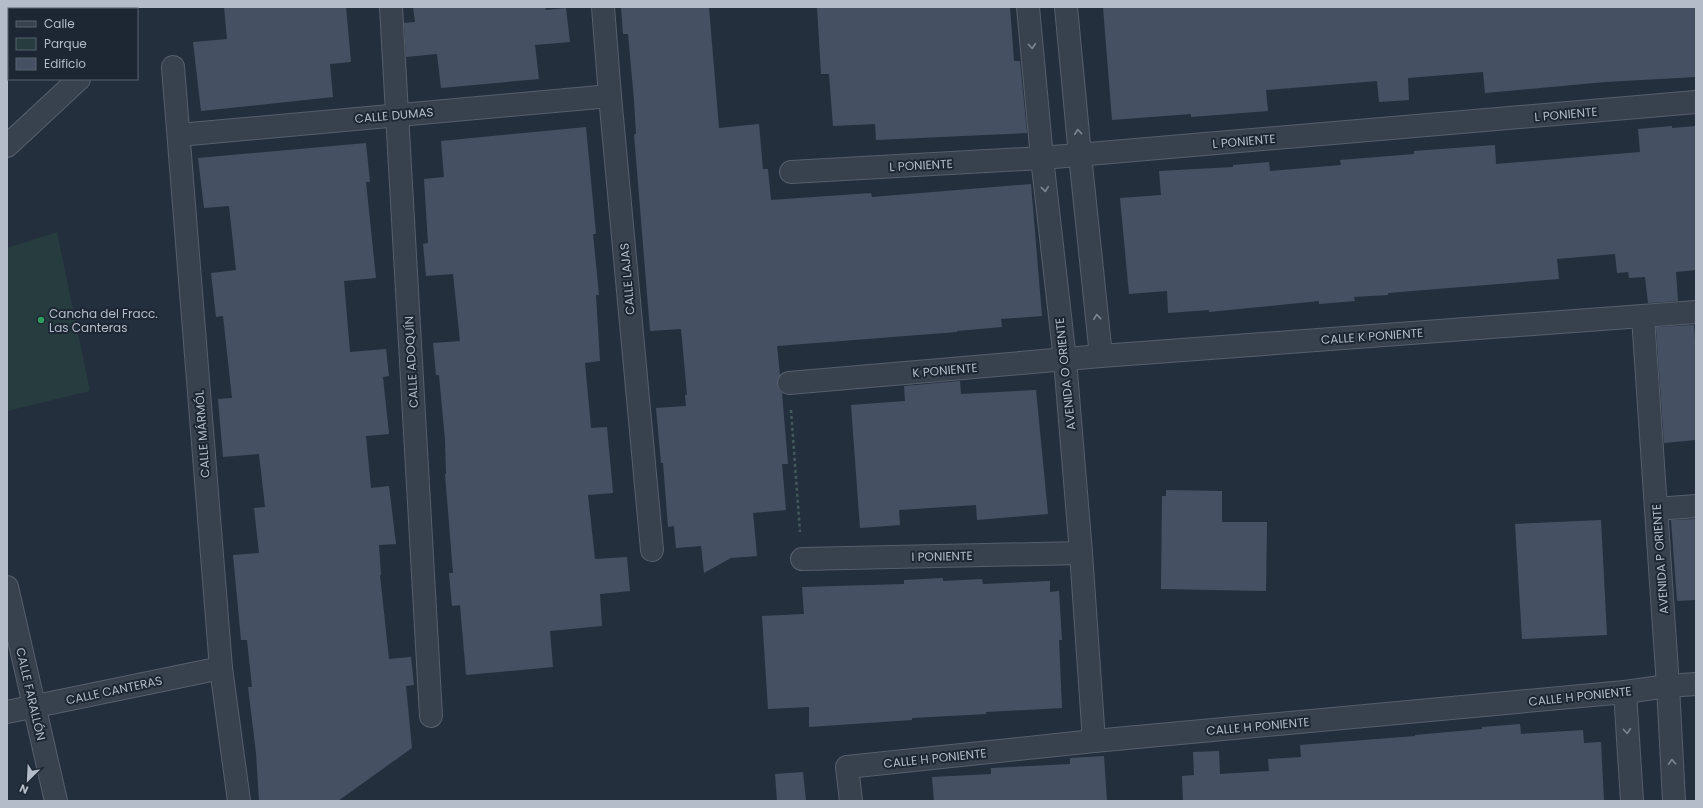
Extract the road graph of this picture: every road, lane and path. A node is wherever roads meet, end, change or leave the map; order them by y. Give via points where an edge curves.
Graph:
1 (390, 7) edge
2 (603, 7) edge
3 (1028, 7) edge
4 (1066, 7) edge
5 (173, 67) dead end
6 (78, 80) edge
7 (610, 96) junction
8 (1696, 102) edge
9 (398, 115) junction
10 (179, 135) junction
11 (7, 146) edge
12 (1080, 155) junction
13 (1042, 158) junction
14 (791, 172) dead end
15 (1696, 312) edge
16 (1643, 317) junction
17 (1101, 356) junction
18 (1065, 360) junction
19 (789, 383) joint
20 (1696, 506) edge
21 (1656, 509) junction
22 (652, 550) dead end
23 (1081, 553) junction
24 (802, 559) joint
25 (7, 587) edge
26 (221, 668) junction
27 (1696, 684) edge
28 (1668, 686) junction
29 (1624, 692) junction
30 (34, 706) junction
31 (7, 712) edge
32 (431, 716) dead end
33 (1094, 741) junction
34 (56, 801) edge
35 (239, 801) edge
36 (851, 801) edge
37 (1632, 801) edge
38 (1674, 801) edge

1 - 9 street, CALLE ADOQUÍN
2 - 7 street, CALLE LAJAS
3 -> 13 street, AVENIDA O ORIENTE
12 -> 4 street
5 - 10 street, CALLE MÁRMÓL
6 - 11 street
7 - 9 street, CALLE DUMAS
7 - 22 street, CALLE LAJAS
8 - 12 street, L PONIENTE
9 - 10 street, CALLE DUMAS
9 - 32 street, CALLE ADOQUÍN
10 - 26 street, CALLE MÁRMÓL
12 - 13 street, L PONIENTE
17 -> 12 street
13 - 14 street, L PONIENTE
13 -> 18 street, AVENIDA O ORIENTE
15 - 16 street, CALLE K PONIENTE
16 - 17 street, CALLE K PONIENTE
16 - 21 street, AVENIDA P ORIENTE
17 - 18 street, K PONIENTE
18 - 19 street, K PONIENTE
18 - 23 street, AVENIDA O ORIENTE
19 - 24 path
20 - 21 street
21 - 28 street, AVENIDA P ORIENTE
23 - 24 street, I PONIENTE
23 - 33 street, AVENIDA O ORIENTE
25 - 30 street, CALLE FARALLÓN
26 - 30 street, CALLE CANTERAS
26 - 35 street, CALLE MÁRMÓL
27 - 28 street, CALLE H PONIENTE
28 - 29 street, CALLE H PONIENTE
38 -> 28 street, AVENIDA P ORIENTE
29 - 33 street, CALLE H PONIENTE
29 -> 37 street
30 - 31 street, CALLE CANTERAS
30 - 34 street, CALLE FARALLÓN
33 - 36 street, CALLE H PONIENTE via 847,767

